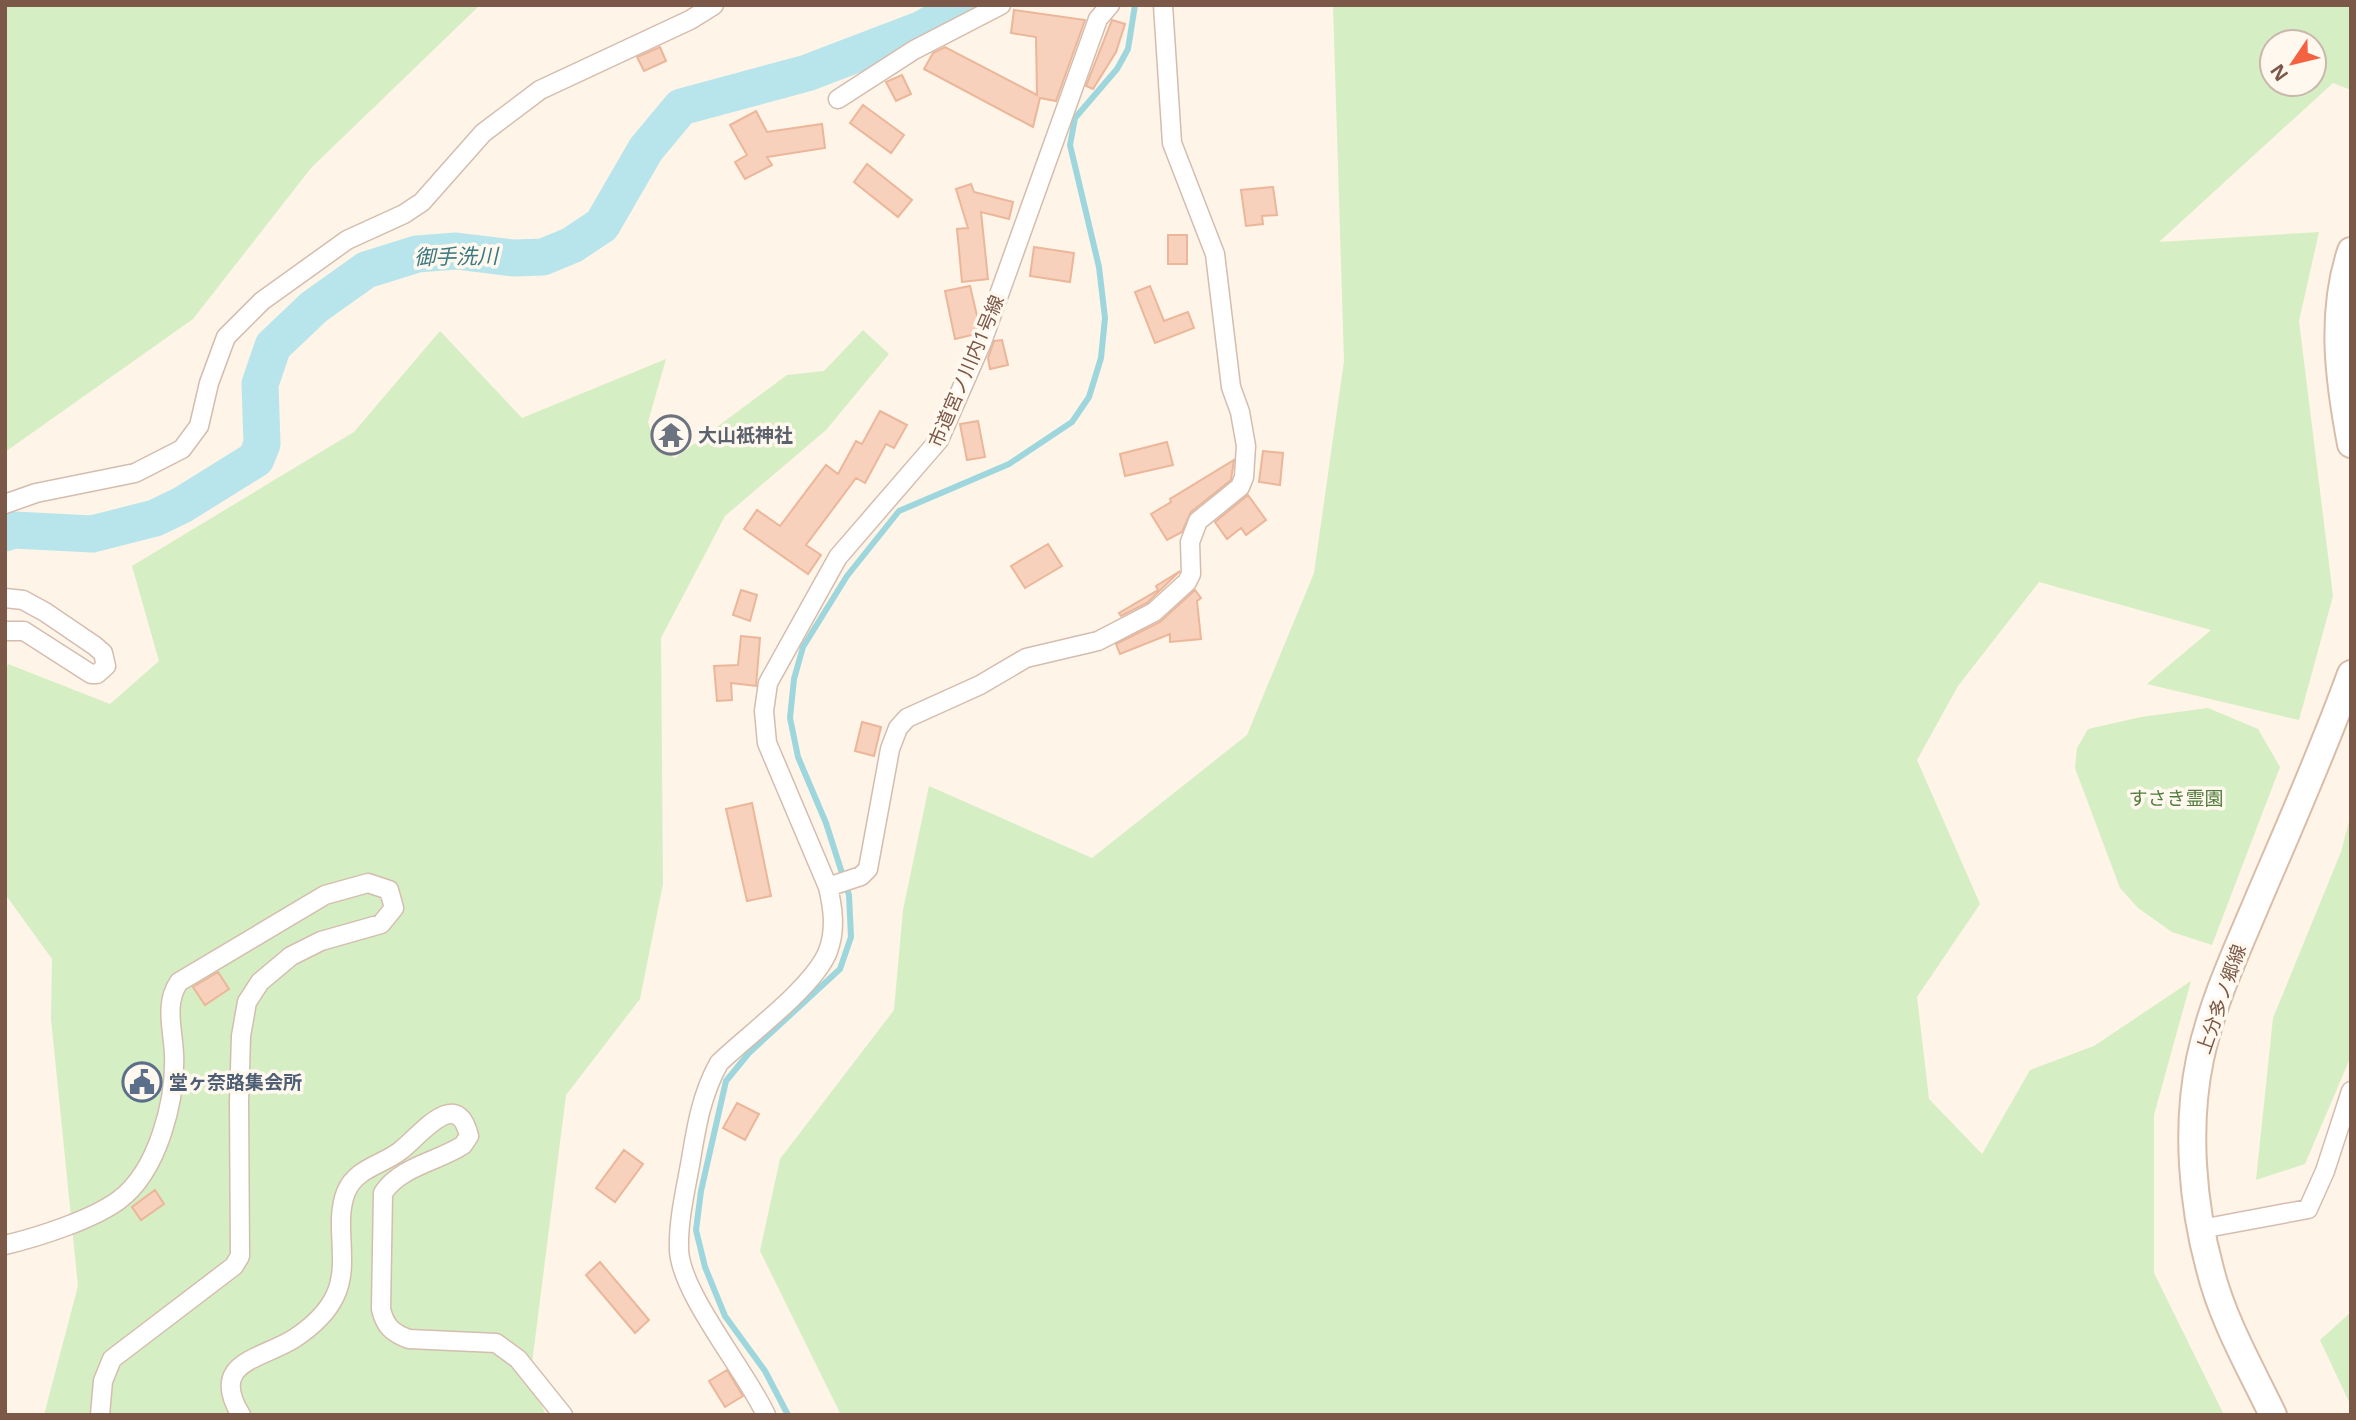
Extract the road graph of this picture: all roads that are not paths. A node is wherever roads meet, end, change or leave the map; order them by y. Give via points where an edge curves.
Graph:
1 (714, 5) edge
2 (1001, 5) edge
3 (1110, 5) edge
4 (1163, 5) edge
5 (838, 99) dead end
6 (2351, 251) edge
7 (2351, 444) edge
8 (5, 504) edge
9 (5, 598) edge
10 (5, 631) edge
11 (2351, 674) edge
12 (831, 886) junction
13 (2351, 1091) edge
14 (2201, 1228) junction
15 (5, 1245) edge
16 (100, 1415) edge
17 (242, 1415) edge
18 (563, 1415) edge
19 (766, 1415) edge
20 (2273, 1415) edge

1 - 8 street via 540,90 484,133 422,202 347,240 262,301 226,337 199,426 182,449 135,473 36,493
2 - 5 street via 914,50
3 - 12 street, 市道宮ノ川内1号線 via 1098,19 982,342 939,440 838,557 768,683 764,711 767,743
4 - 12 street via 1172,143 1215,254 1231,387 1245,446 1244,477 1240,486 1198,521 1190,542 1191,574 1154,612 1098,641 1026,658 907,718 898,728 885,770 873,858 868,869
6 - 7 main road via 2340,290 2338,345
9 - 10 street via 23,600 45,612 103,653 106,666 91,674 24,631
11 - 14 main road, 上分多ノ郷線 via 2223,982 2206,1035 2193,1129
12 - 19 street, 市道宮ノ川内1号線 via 833,925 824,960 719,1063 709,1081 681,1215 683,1268
13 - 14 street via 2308,1209
14 - 20 main road, 上分多ノ郷線 via 2234,1338
15 - 16 street via 103,1209 119,1200 141,1174 155,1148 174,1088 170,1001 179,982 325,895 368,883 388,890 394,908 381,924 291,956 260,982 247,1002 241,1036 240,1256 234,1266 112,1359 103,1381
17 - 18 street via 230,1397 238,1366 293,1339 325,1312 335,1296 342,1272 347,1189 358,1175 401,1151 441,1116 451,1114 459,1115 466,1124 469,1136 463,1145 402,1174 383,1193 383,1320 397,1335 409,1339 496,1343 518,1359

